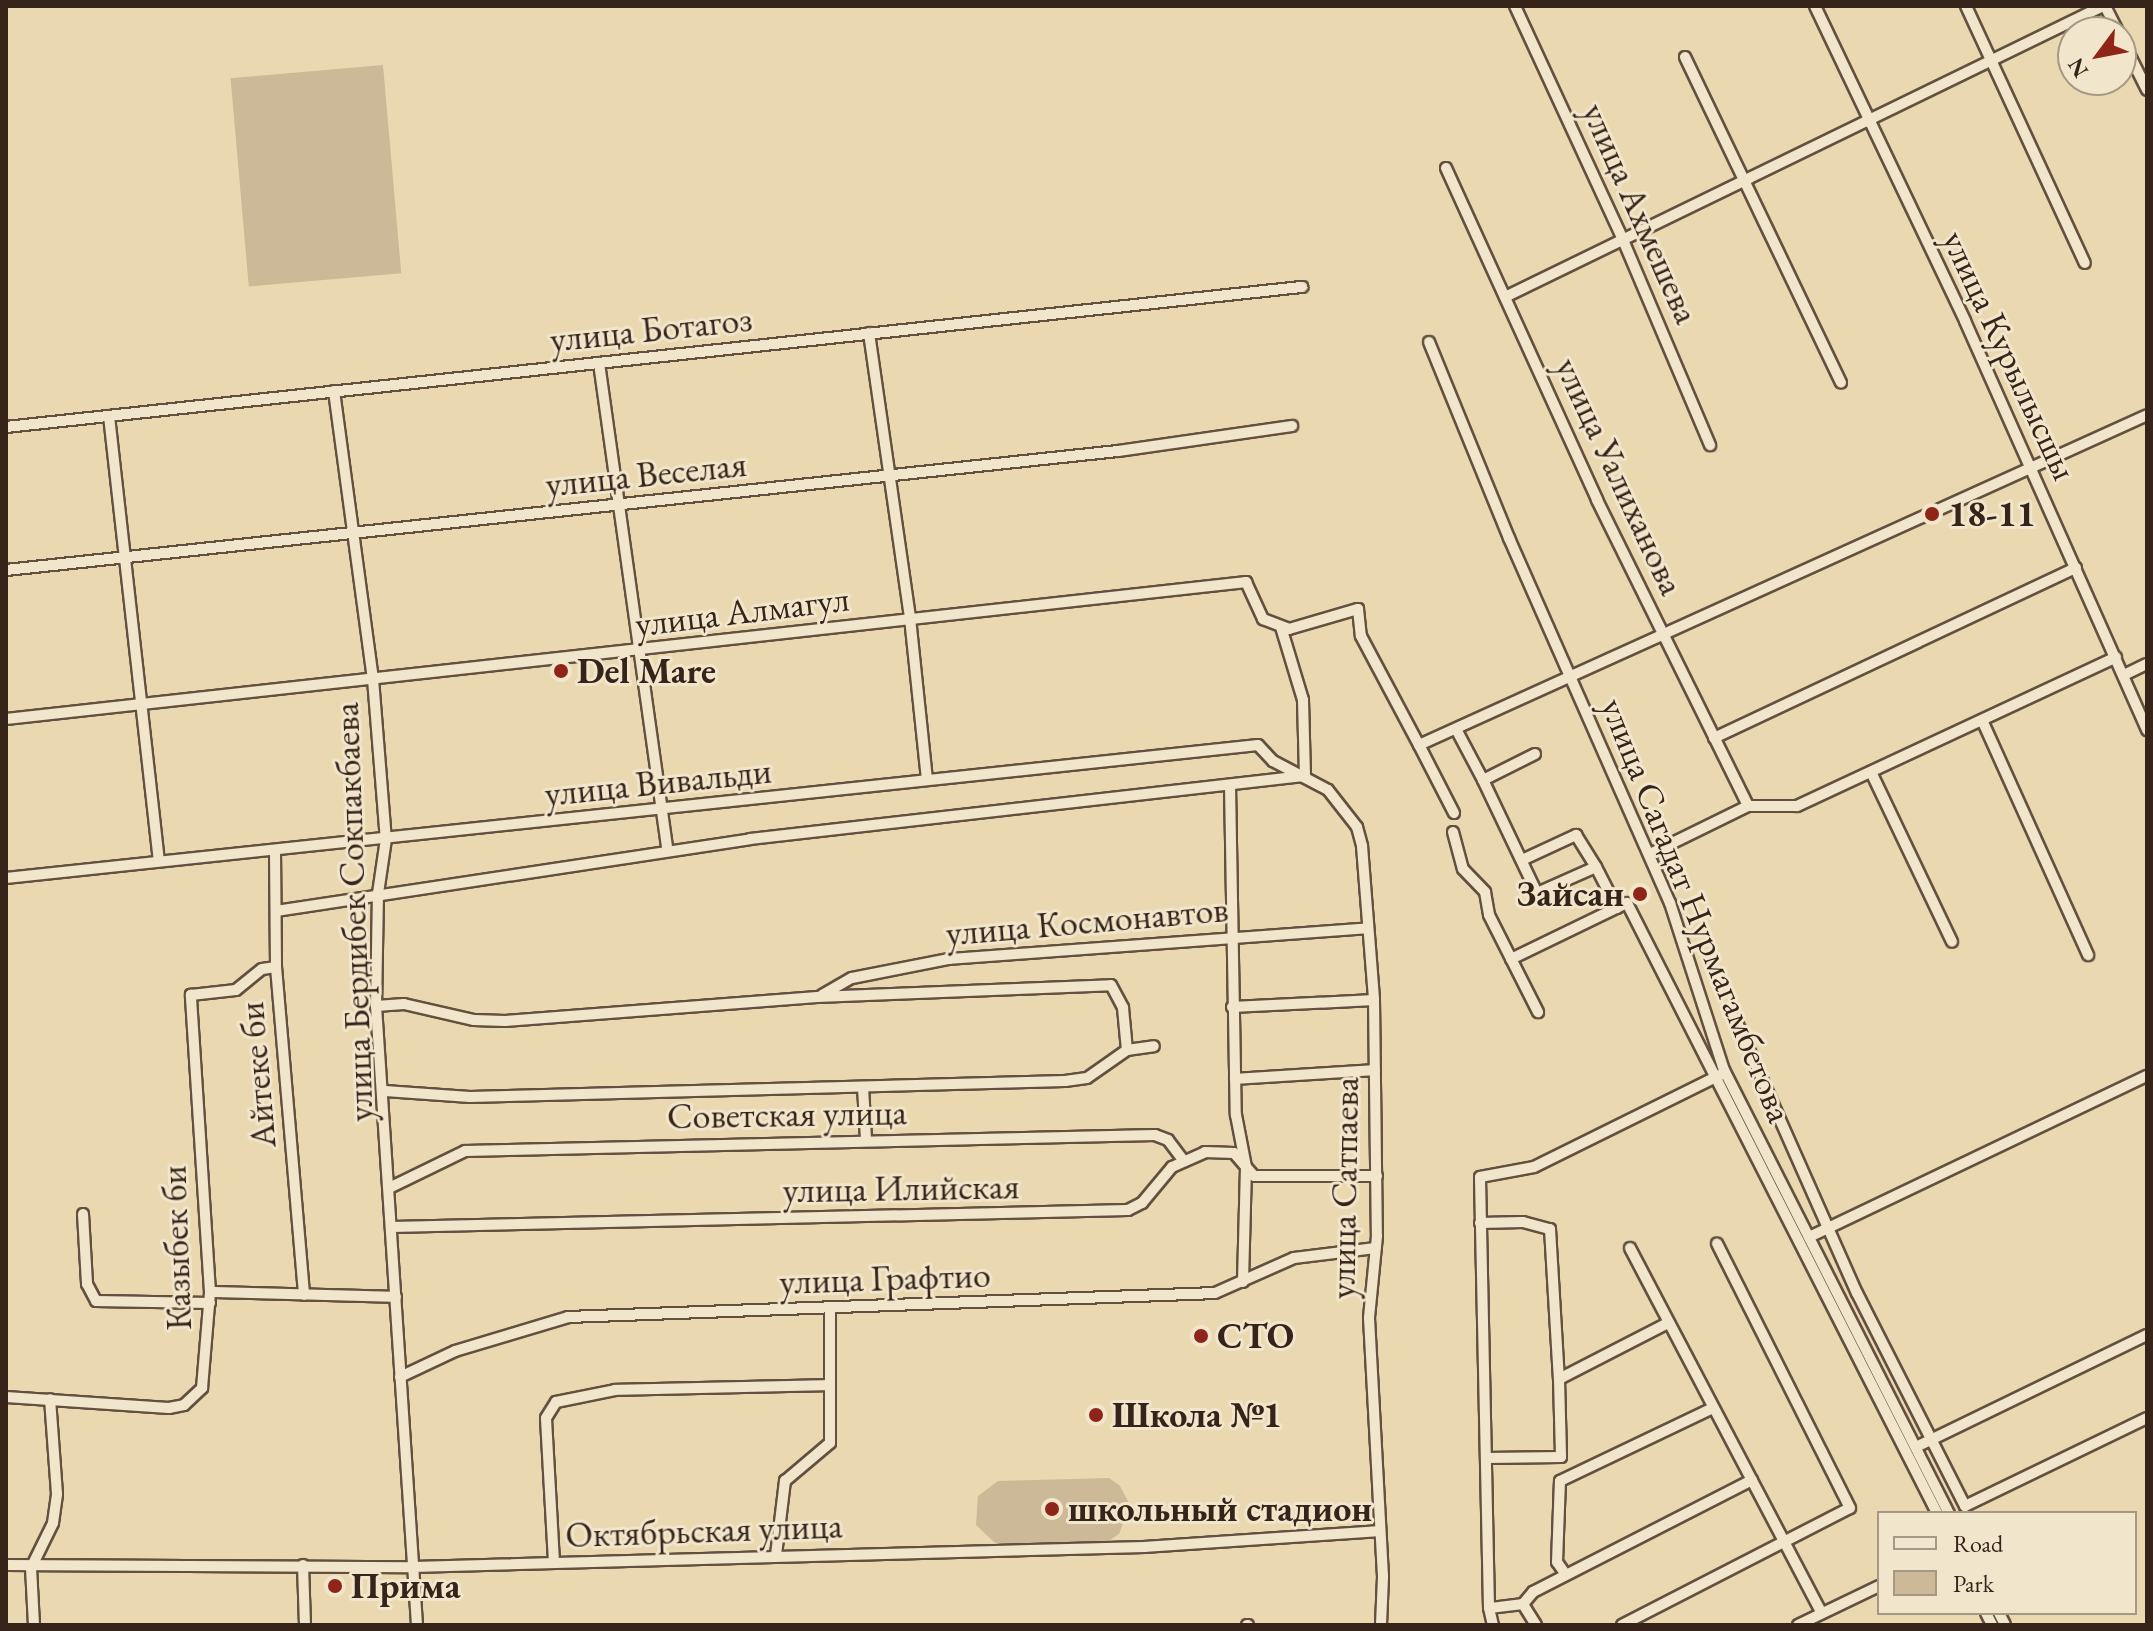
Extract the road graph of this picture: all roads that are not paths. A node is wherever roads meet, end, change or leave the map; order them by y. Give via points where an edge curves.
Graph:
1 (1515, 6) edge
2 (1815, 6) edge
3 (1966, 6) edge
4 (2104, 6) edge
5 (1685, 57) dead end
6 (1989, 57) junction
7 (2137, 70) edge
8 (2147, 90) edge
9 (1868, 117) junction
10 (1446, 168) dead end
11 (1743, 178) junction
12 (1623, 240) junction
13 (2085, 263) dead end
14 (1302, 287) dead end
15 (1505, 297) junction
16 (869, 333) junction
17 (1429, 342) dead end
18 (599, 363) junction
19 (1841, 383) dead end
20 (334, 391) junction
21 (2147, 415) edge
22 (109, 416) junction
23 (1292, 426) dead end
24 (6, 427) edge
25 (1710, 445) dead end
26 (2032, 469) junction
27 (889, 474) junction
28 (621, 506) junction
29 (351, 533) junction
30 (126, 558) junction
31 (2076, 568) junction
32 (6, 570) edge
33 (910, 618) junction
34 (1281, 627) junction
35 (1665, 637) junction
36 (642, 651) junction
37 (2116, 657) junction
38 (2147, 664) edge
39 (2124, 675) junction
40 (1572, 677) junction
41 (373, 679) junction
42 (143, 707) junction
43 (6, 719) edge
44 (1982, 720) junction
45 (1456, 729) junction
46 (2147, 730) edge
47 (1714, 738) junction
48 (1419, 745) junction
49 (1535, 754) dead end
50 (1871, 772) junction
51 (1305, 776) junction
52 (927, 780) junction
53 (1483, 780) junction
54 (1230, 785) junction
55 (1748, 806) junction
56 (665, 811) junction
57 (1454, 813) dead end
58 (1453, 832) dead end
59 (386, 839) junction
60 (275, 851) junction
61 (668, 851) junction
62 (1650, 854) junction
63 (1522, 860) junction
64 (159, 861) junction
65 (1596, 867) junction
66 (6, 878) edge
67 (378, 893) junction
68 (1617, 908) junction
69 (276, 911) junction
70 (1368, 928) junction
71 (1231, 938) junction
72 (1952, 942) dead end
73 (2088, 955) dead end
74 (1511, 959) junction
75 (276, 967) junction
76 (817, 997) junction
77 (1374, 1000) junction
78 (376, 1006) junction
79 (1232, 1007) junction
80 (1538, 1012) dead end
81 (1735, 1018) dead end
82 (1154, 1046) dead end
83 (1127, 1050) junction
84 (1375, 1070) junction
85 (1725, 1072) junction
86 (2147, 1076) edge
87 (1714, 1078) junction
88 (1235, 1079) junction
89 (863, 1087) junction
90 (385, 1091) junction
91 (866, 1139) junction
92 (1183, 1160) junction
93 (1246, 1167) junction
94 (1377, 1176) junction
95 (391, 1187) junction
96 (83, 1214) dead end
97 (1480, 1223) junction
98 (392, 1227) junction
99 (1827, 1228) junction
100 (1809, 1237) junction
101 (1717, 1244) dead end
102 (1375, 1248) junction
103 (1630, 1248) dead end
104 (1243, 1282) junction
105 (304, 1295) junction
106 (210, 1297) junction
107 (396, 1297) junction
108 (830, 1307) junction
109 (1668, 1323) junction
110 (2147, 1335) edge
111 (400, 1377) junction
112 (1559, 1379) junction
113 (828, 1385) junction
114 (6, 1397) edge
115 (50, 1399) junction
116 (1713, 1408) junction
117 (2147, 1418) edge
118 (1933, 1441) junction
119 (1916, 1447) junction
120 (1487, 1458) junction
121 (1752, 1480) junction
122 (1936, 1511) edge
123 (1948, 1511) edge
124 (1379, 1531) junction
125 (1784, 1543) junction
126 (776, 1555) junction
127 (554, 1562) junction
128 (6, 1565) edge
129 (303, 1565) junction
130 (413, 1567) junction
131 (31, 1568) junction
132 (1564, 1572) junction
133 (1877, 1587) edge
134 (1523, 1604) junction
135 (1489, 1608) junction
136 (1822, 1613) junction
137 (34, 1625) edge
138 (305, 1625) edge
139 (417, 1625) edge
140 (1381, 1625) edge
141 (1493, 1625) edge
142 (1536, 1625) edge
143 (1622, 1625) edge
144 (1798, 1625) edge

1 - 12 street, улица Ахмешева
2 - 9 street, улица Курылысшы
3 - 6 street
4 - 6 street
5 - 11 street
6 - 9 street
6 - 13 street
7 - 8 street
9 - 11 street
9 - 26 street, улица Курылысшы
10 - 15 street, улица Уалиханова
11 - 12 street
11 - 19 street
12 - 15 street
12 - 25 street, улица Ахмешева
14 - 16 street, улица Ботагоз
15 - 35 street, улица Уалиханова
16 - 18 street, улица Ботагоз
16 - 27 street
17 - 40 street, улица Сагадат Нурмагамбетова
18 - 20 street, улица Ботагоз
18 - 28 street
20 - 22 street, улица Ботагоз
20 - 29 street, улица Бердибек Сокпакбаева
21 - 26 street
22 - 24 street, улица Ботагоз
22 - 30 street
23 - 27 street, улица Веселая via 1118,451
26 - 31 street, улица Курылысшы
26 - 35 street
27 - 28 street, улица Веселая
27 - 33 street
28 - 29 street, улица Веселая
28 - 36 street
29 - 30 street, улица Веселая
29 - 41 street, улица Бердибек Сокпакбаева
30 - 32 street, улица Веселая
30 - 42 street
31 - 37 street, улица Курылысшы
31 - 47 street
33 - 34 street, улица Алмагул via 1246,582 1263,619
33 - 36 street, улица Алмагул
33 - 52 street
34 - 48 street via 1322,623 1358,609 1361,636
34 - 51 street via 1303,700
35 - 40 street
35 - 47 street, улица Уалиханова
36 - 41 street, улица Алмагул
36 - 56 street
37 - 39 street, улица Курылысшы
37 - 44 street
38 - 39 street
39 - 46 street, улица Курылысшы
40 - 45 street via 1483,712
40 - 62 street, улица Сагадат Нурмагамбетова
41 - 42 street, улица Алмагул
41 - 59 street, улица Бердибек Сокпакбаева
42 - 43 street, улица Алмагул
42 - 64 street
44 - 50 street
44 - 73 street
45 - 48 street
45 - 53 street
47 - 55 street, улица Уалиханова
48 - 57 street
49 - 53 street
50 - 55 street via 1797,806
50 - 72 street
51 - 52 street, улица Вивальди via 1273,761 1258,745
51 - 54 street
51 - 70 street, улица Сатпаева via 1328,790 1357,827
52 - 56 street, улица Вивальди
53 - 63 street
54 - 61 street
54 - 71 street
55 - 62 street
56 - 59 street, улица Вивальди
56 - 61 street
58 - 74 street via 1463,869 1485,892 1489,915
59 - 60 street, улица Вивальди
59 - 67 street, улица Бердибек Сокпакбаева
60 - 64 street, улица Вивальди
60 - 69 street, Айтеке би
61 - 67 street via 627,861
62 - 85 street, улица Сагадат Нурмагамбетова
63 - 65 street via 1576,835
63 - 65 street via 1540,894
64 - 66 street, улица Вивальди
65 - 68 street
67 - 69 street
67 - 78 street, улица Бердибек Сокпакбаева
68 - 74 street
68 - 87 street via 1627,903
69 - 75 street, Айтеке би
70 - 71 street, улица Космонавтов
70 - 77 street, улица Сатпаева
71 - 76 street, улица Космонавтов via 949,959 852,978
71 - 79 street
74 - 80 street
75 - 105 street, Айтеке би
75 - 106 street, Казыбек би via 262,969 236,990 191,995
76 - 78 street, улица Космонавтов via 505,1021 474,1020 404,1004
76 - 83 street, улица Космонавтов via 1111,985 1123,1008
77 - 79 street
77 - 84 street, улица Сатпаева
78 - 90 street, улица Бердибек Сокпакбаева
79 - 88 street
81 - 99 street
82 - 83 street
83 - 89 street via 1087,1078
84 - 88 street
84 - 94 street, улица Сатпаева
85 - 87 street
85 - 100 street, улица Сагадат Нурмагамбетова
86 - 99 street
87 - 97 street via 1534,1167 1480,1177
87 - 122 street
88 - 93 street via 1238,1146
89 - 90 street via 470,1097
89 - 91 street
90 - 95 street, улица Бердибек Сокпакбаева
91 - 92 street, Советская улица via 1155,1135 1168,1140
91 - 95 street, Советская улица via 465,1151
92 - 93 street via 1226,1151
92 - 98 street, улица Илийская via 1142,1203 1128,1210
93 - 94 street via 1254,1176
93 - 104 street
94 - 102 street, улица Сатпаева
95 - 98 street, улица Бердибек Сокпакбаева
96 - 106 street via 87,1284 96,1301
97 - 112 street via 1523,1222 1550,1229
97 - 120 street
98 - 107 street, улица Бердибек Сокпакбаева
99 - 100 street
99 - 118 street
100 - 119 street, улица Сагадат Нурмагамбетова
101 - 125 street via 1850,1508
102 - 104 street, улица Графтио via 1294,1258
102 - 124 street, улица Сатпаева via 1369,1318
103 - 109 street
104 - 108 street, улица Графтио via 1215,1293 1129,1300
105 - 106 street
105 - 107 street
106 - 115 street, Казыбек би via 207,1369 202,1388 184,1405
107 - 111 street, улица Бердибек Сокпакбаева
108 - 111 street, улица Графтио via 568,1317 455,1351
108 - 113 street
109 - 112 street
109 - 116 street
110 - 118 street
111 - 130 street, улица Бердибек Сокпакбаева
112 - 120 street via 1561,1457
113 - 126 street via 830,1443 785,1481
113 - 127 street via 615,1390 556,1402 546,1418
114 - 115 street, Казыбек би
115 - 131 street via 57,1494 53,1523
116 - 121 street
116 - 132 street via 1560,1481 1557,1562
117 - 118 street via 1965,1506
118 - 119 street
119 - 123 street, улица Сагадат Нурмагамбетова
120 - 135 street
121 - 125 street
121 - 132 street
124 - 126 street, Октябрьская улица via 1145,1547
124 - 140 street, улица Сатпаева
125 - 136 street
125 - 143 street
126 - 127 street, Октябрьская улица
127 - 130 street, Октябрьская улица
128 - 131 street, Октябрьская улица
129 - 130 street, Октябрьская улица
129 - 131 street, Октябрьская улица
129 - 138 street
130 - 139 street, улица Бердибек Сокпакбаева
131 - 137 street
132 - 134 street
133 - 136 street
134 - 135 street
134 - 142 street
135 - 141 street
136 - 144 street

